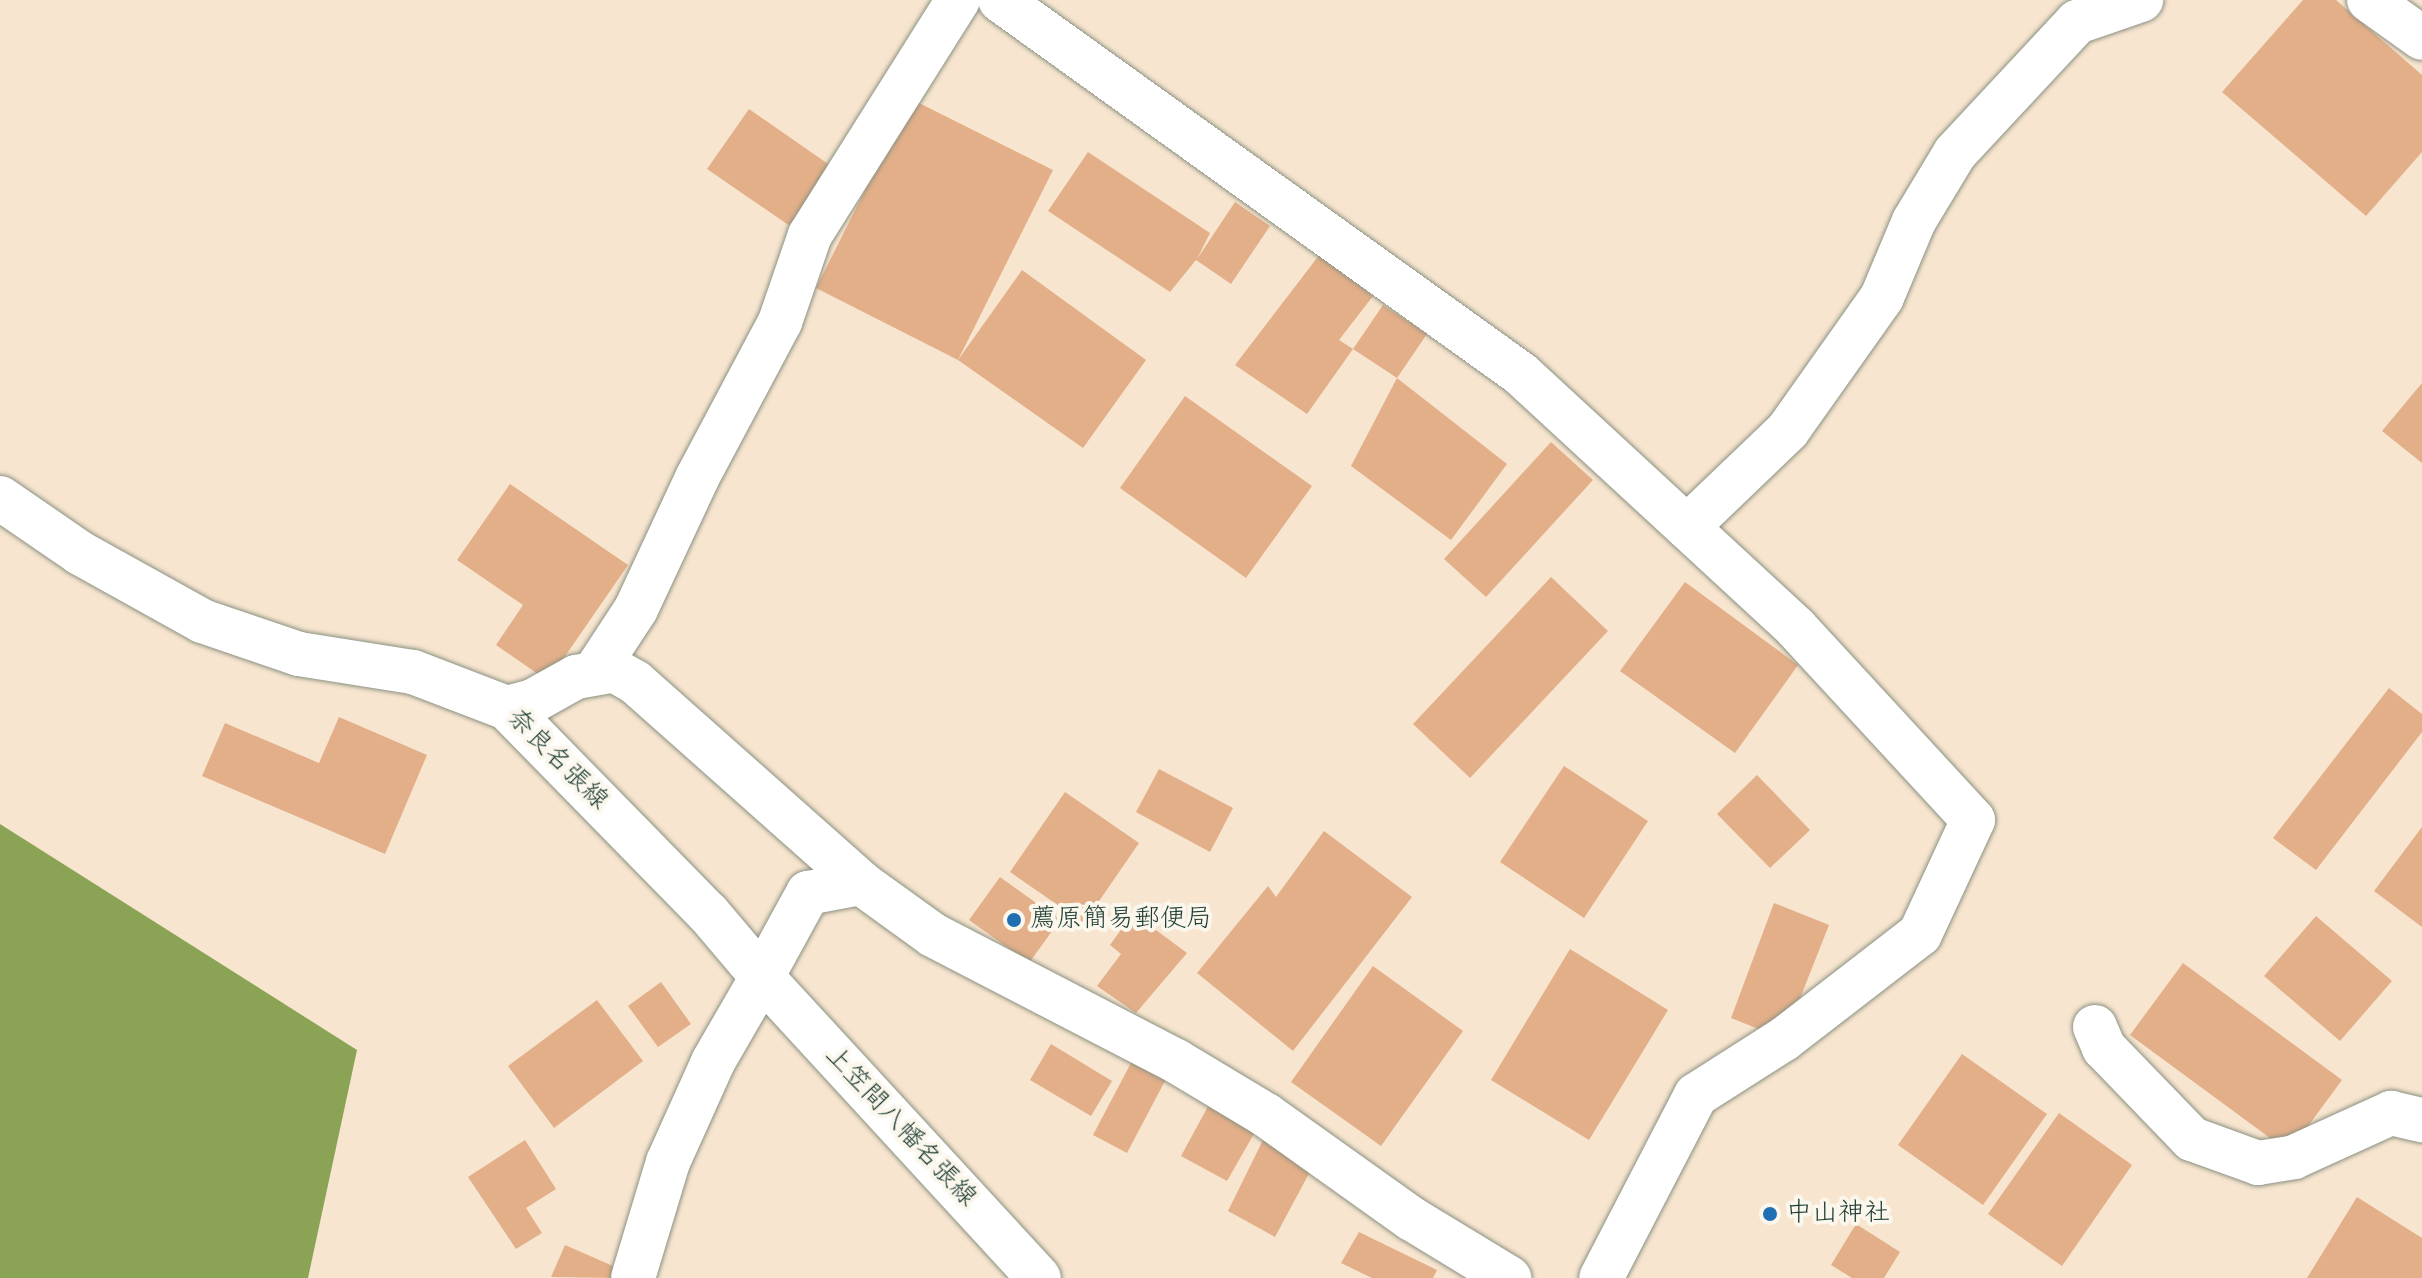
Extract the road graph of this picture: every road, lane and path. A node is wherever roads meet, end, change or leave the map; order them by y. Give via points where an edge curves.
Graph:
1 (958, 0) edge
2 (1000, 0) edge
3 (2141, 0) edge
4 (2369, 0) edge
5 (2086, 7) edge
6 (2422, 38) edge
7 (0, 498) edge
8 (1687, 527) junction
9 (596, 670) junction
10 (507, 708) junction
11 (861, 883) junction
12 (762, 977) junction
13 (2095, 1027) dead end
14 (2422, 1120) edge
15 (633, 1278) edge
16 (1039, 1278) edge
17 (1509, 1278) edge
18 (1601, 1278) edge

1 - 9 street via 810,235 780,322 697,478 636,609
2 - 8 street via 1521,374
3 - 5 street
4 - 6 street
5 - 8 street via 1955,153 1914,221 1882,297 1788,430
7 - 10 street, 奈良名張線 via 80,553 202,621 299,654 413,672
8 - 18 street via 1796,628 1973,820 1920,934 1784,1039 1696,1095
9 - 10 street
9 - 11 street via 614,670 635,682
10 - 12 street, 奈良名張線 via 708,913
11 - 12 street via 808,893
11 - 17 street via 933,935 1176,1061 1266,1115 1412,1219
12 - 15 street via 713,1062 668,1162
12 - 16 street, 上笠間八幡名張線
13 - 14 street via 2104,1048 2192,1139 2258,1163 2294,1157 2391,1113

